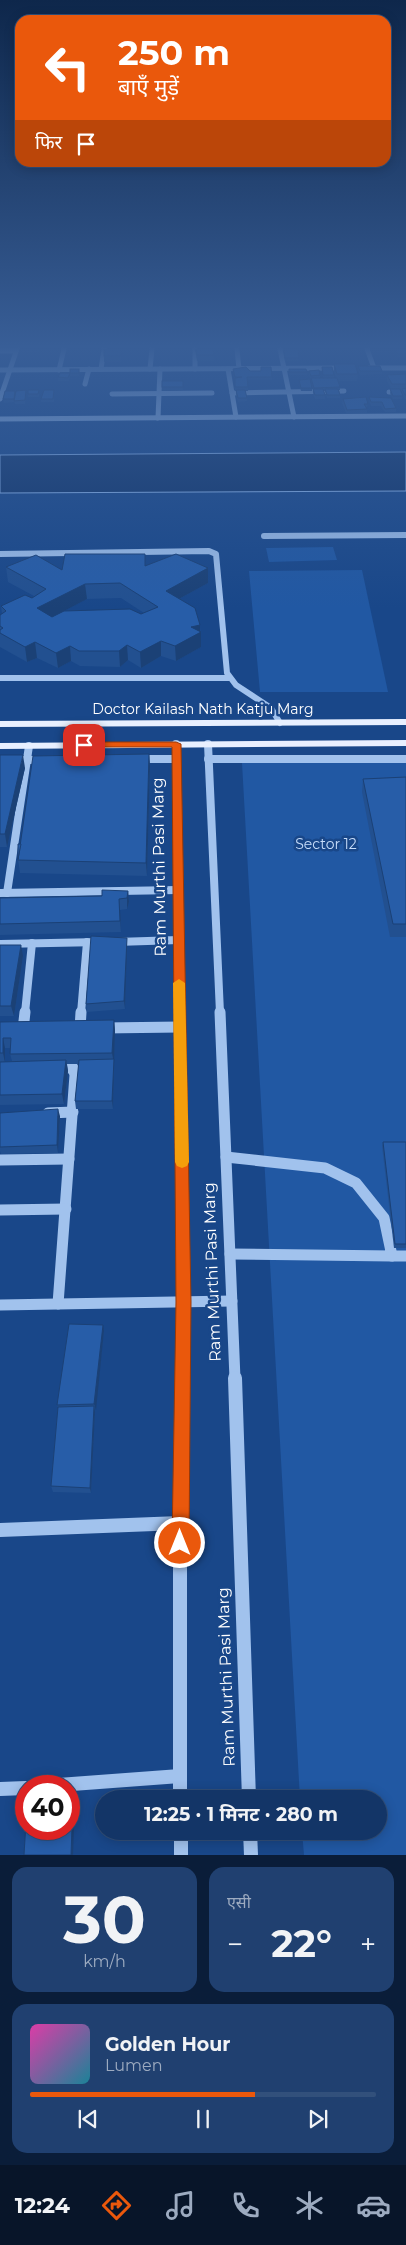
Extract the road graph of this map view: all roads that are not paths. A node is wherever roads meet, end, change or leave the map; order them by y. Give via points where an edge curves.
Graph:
1 (406, 535) edge
2 (264, 536) dead end
3 (0, 554) edge
4 (0, 678) edge
5 (229, 678) junction
6 (280, 722) junction
7 (406, 722) edge
8 (0, 724) edge
9 (406, 743) edge
10 (176, 744) junction
11 (208, 744) junction
12 (0, 746) edge
13 (29, 746) junction
14 (176, 759) junction
15 (208, 759) junction
16 (406, 759) edge
17 (0, 760) edge
18 (27, 760) junction
19 (47, 760) edge
20 (126, 760) edge
21 (178, 890) junction
22 (4, 893) edge
23 (179, 940) junction
24 (87, 942) junction
25 (32, 943) junction
26 (0, 944) edge
27 (180, 1027) junction
28 (24, 1030) edge
29 (49, 1068) edge
30 (73, 1112) junction
31 (36, 1113) edge
32 (226, 1157) junction
33 (69, 1159) junction
34 (0, 1160) edge
35 (0, 1210) edge
36 (66, 1210) junction
37 (230, 1254) junction
38 (392, 1256) junction
39 (406, 1256) edge
40 (232, 1301) junction
41 (184, 1302) junction
42 (58, 1304) junction
43 (0, 1305) edge
44 (180, 1523) junction
45 (0, 1530) edge
46 (180, 1776) junction
47 (80, 1783) edge
48 (15, 1789) edge
49 (0, 1790) edge
50 (180, 1790) edge
51 (249, 1790) edge
52 (180, 1840) edge
53 (250, 1840) edge
54 (181, 1855) edge
55 (251, 1855) edge

1 - 2 lane
3 - 5 street via 214,552 218,556
4 - 5 street
5 - 6 street via 243,692 265,703
6 - 7 main road, Doctor Kailash Nath Katju Marg
6 - 8 main road, Doctor Kailash Nath Katju Marg
9 - 11 main road
10 - 11 main road
10 - 13 main road
10 - 14 street, Ram Murthi Pasi Marg
11 - 15 street, Ram Murthi Pasi Marg
12 - 13 main road
13 - 18 street
14 - 20 street
14 - 21 street, Ram Murthi Pasi Marg
15 - 16 street
15 - 32 street, Ram Murthi Pasi Marg
17 - 18 street
18 - 19 street
18 - 22 street
21 - 22 street
21 - 23 street, Ram Murthi Pasi Marg
23 - 24 street
23 - 27 street, Ram Murthi Pasi Marg
24 - 25 street
24 - 27 street via 76,1029
25 - 26 street
25 - 28 street
27 - 41 street, Ram Murthi Pasi Marg
29 - 30 street via 72,1068 75,1072
30 - 31 street
30 - 33 street
32 - 37 street, Ram Murthi Pasi Marg
32 - 38 street via 325,1168 356,1183 384,1218
33 - 34 street
33 - 36 street
35 - 36 street
36 - 42 street
37 - 38 street
37 - 40 street, Ram Murthi Pasi Marg
38 - 39 street
40 - 41 street
40 - 51 street, Ram Murthi Pasi Marg
41 - 42 street
41 - 44 street, Ram Murthi Pasi Marg
42 - 43 street
44 - 45 street
44 - 46 street, Ram Murthi Pasi Marg
46 - 47 street
46 - 50 street, Ram Murthi Pasi Marg
48 - 49 street
52 - 54 street
53 - 55 street

